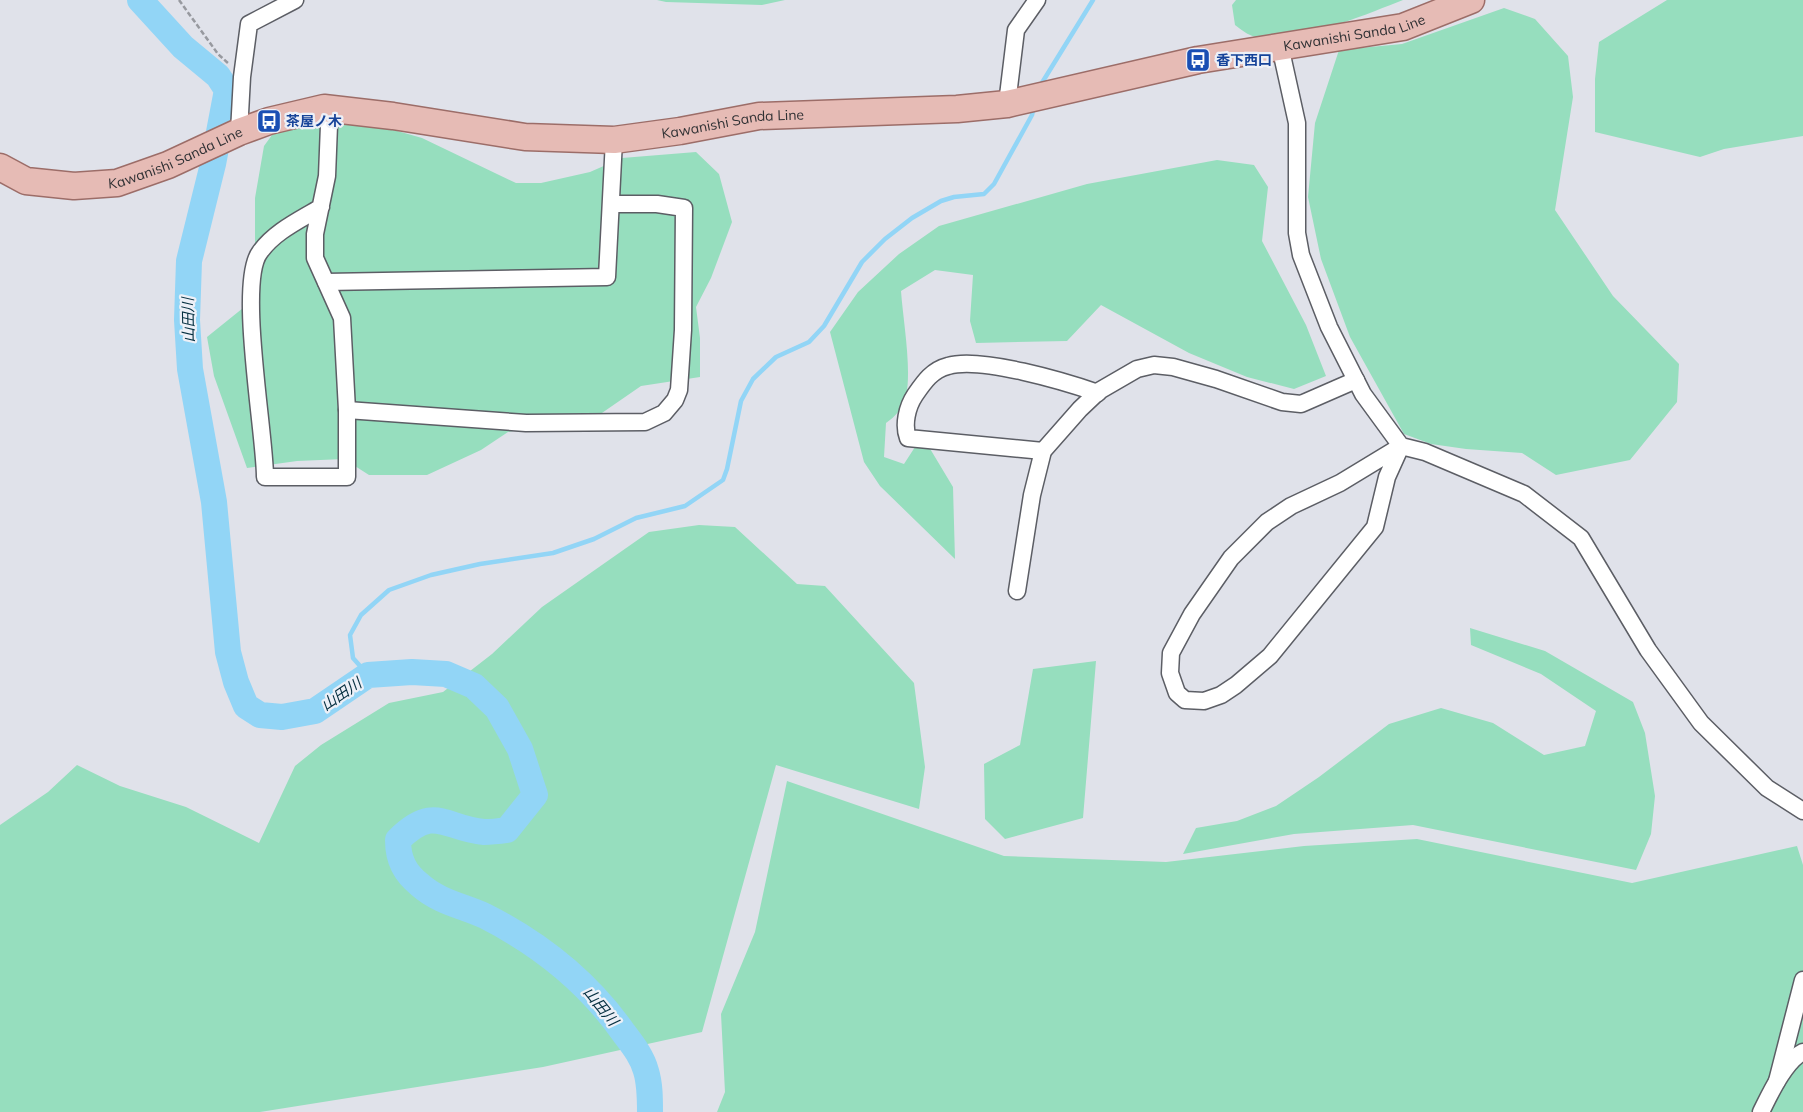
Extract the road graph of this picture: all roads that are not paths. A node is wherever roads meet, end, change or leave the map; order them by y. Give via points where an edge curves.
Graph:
1 (295, 0) edge
2 (1037, 0) edge
3 (1471, 0) edge
4 (1280, 46) junction
5 (1025, 100) junction
6 (324, 108) junction
7 (224, 139) junction
8 (614, 140) junction
9 (0, 167) edge
10 (612, 204) junction
11 (321, 207) junction
12 (326, 282) junction
13 (1356, 380) junction
14 (1098, 393) junction
15 (347, 410) junction
16 (1401, 446) junction
17 (1043, 451) junction
18 (1018, 591) dead end
19 (1803, 811) edge
20 (1803, 980) edge
21 (1803, 1052) edge
22 (1777, 1081) junction
23 (1761, 1112) edge

1 - 7 street via 249,24 242,77
2 - 5 street via 1016,30
3 - 4 main road, Kawanishi Sanda Line via 1403,27
4 - 5 main road, Kawanishi Sanda Line via 1198,60
4 - 13 street via 1297,123 1297,233 1301,254 1329,327
5 - 8 main road, Kawanishi Sanda Line via 957,110 758,116
6 - 7 main road, Kawanishi Sanda Line via 269,121
6 - 8 main road, Kawanishi Sanda Line via 525,137
6 - 11 street via 329,125 327,176
7 - 9 main road, Kawanishi Sanda Line via 168,165 117,183 74,186 26,181
8 - 10 street
10 - 12 street via 607,277
10 - 15 street via 684,208 683,330 678,390 664,412 645,422 526,423
11 - 12 street via 315,234 315,258
11 - 15 street via 274,236 258,253 252,275 252,330 265,477 347,477
12 - 15 street via 342,318
13 - 14 street via 1301,404 1282,402 1216,379 1154,365 1137,369
13 - 16 street
14 - 17 street
14 - 17 street via 1067,382 1013,370 949,365 929,375 910,402 905,429 908,438
16 - 16 street via 1388,477 1375,527 1270,656 1221,695 1204,701 1185,700 1177,693 1170,673 1171,653 1192,614 1231,558 1267,522
16 - 19 street via 1425,452 1524,494 1581,538 1648,650 1700,723 1767,788
17 - 18 street via 1032,495
20 - 22 street
21 - 22 street
22 - 23 street

